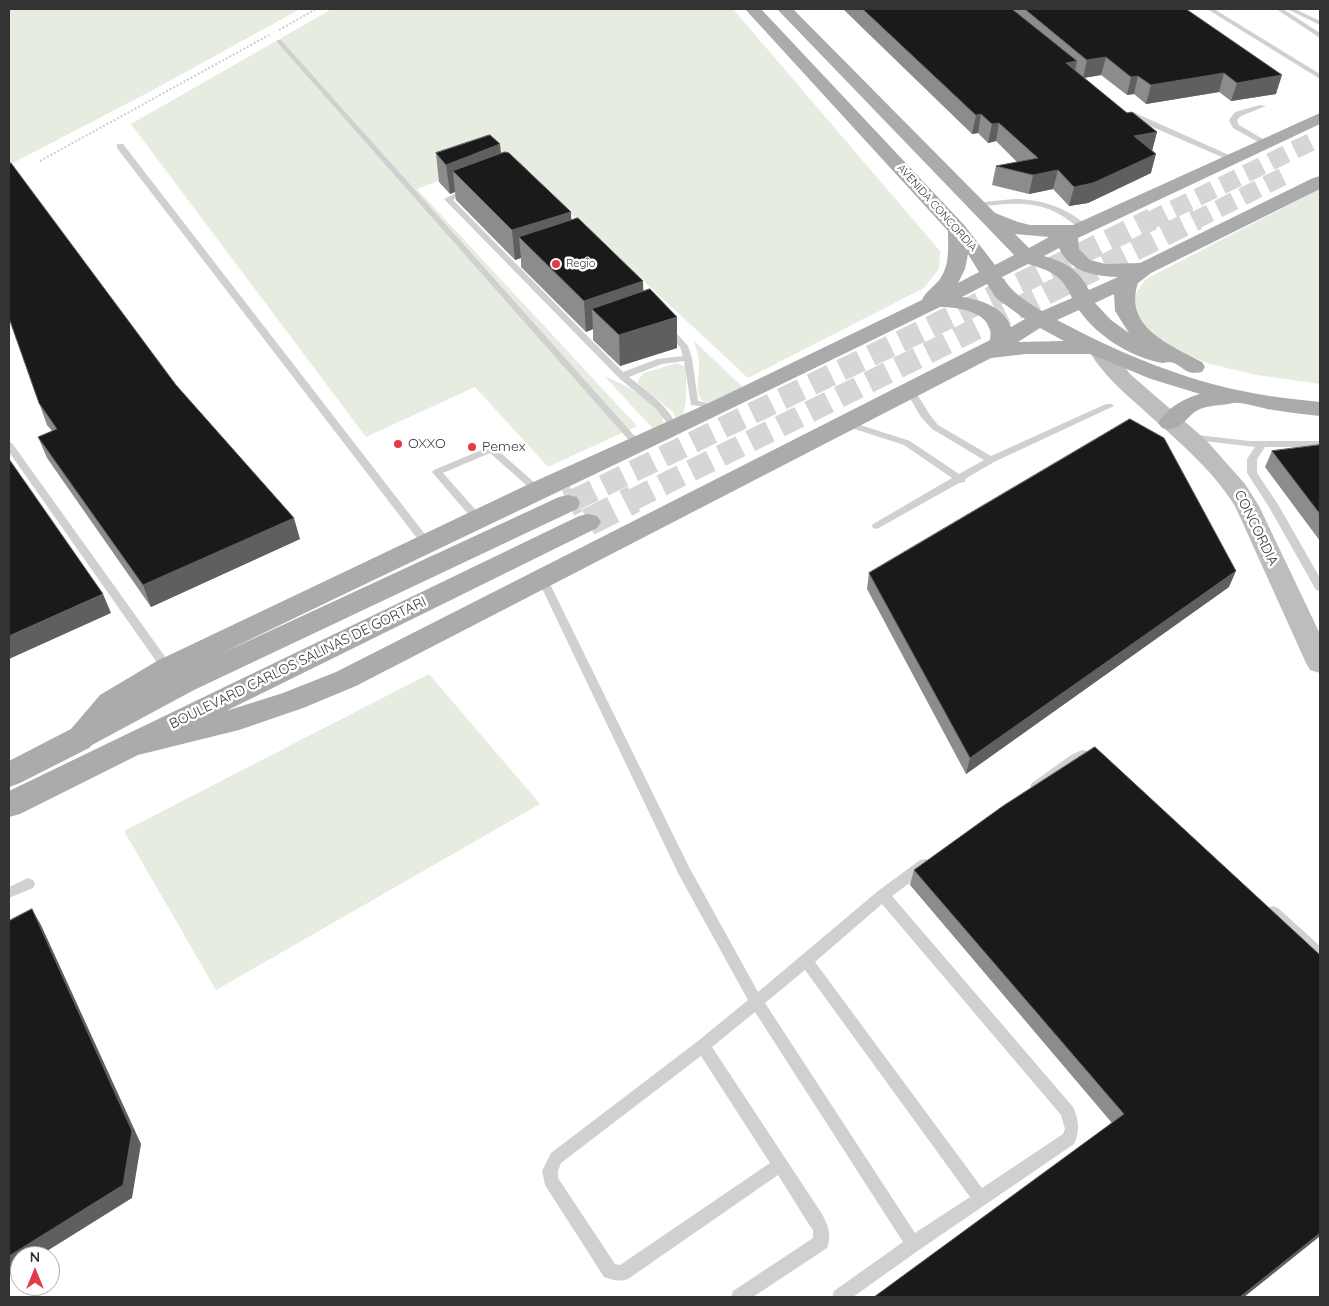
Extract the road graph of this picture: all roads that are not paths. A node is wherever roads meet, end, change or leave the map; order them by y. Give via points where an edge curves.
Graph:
1 (753, 9) edge
2 (785, 9) edge
3 (1210, 9) edge
4 (1279, 9) edge
5 (1290, 9) edge
6 (1320, 23) edge
7 (1320, 36) edge
8 (279, 41) dead end
9 (1320, 77) edge
10 (1262, 106) dead end
11 (1120, 109) edge
12 (1320, 118) edge
13 (1266, 144) junction
14 (120, 146) dead end
15 (1234, 159) junction
16 (1320, 182) edge
17 (482, 186) edge
18 (977, 207) junction
19 (958, 230) junction
20 (1077, 230) junction
21 (1027, 257) junction
22 (990, 274) junction
23 (1136, 274) junction
24 (1084, 299) junction
25 (931, 303) junction
26 (1041, 319) junction
27 (659, 320) edge
28 (992, 348) junction
29 (1097, 349) junction
30 (688, 358) junction
31 (1134, 366) junction
32 (1194, 368) junction
33 (622, 376) junction
34 (910, 390) junction
35 (1320, 391) edge
36 (1247, 399) junction
37 (1109, 406) dead end
38 (719, 407) junction
39 (1320, 409) edge
40 (845, 423) junction
41 (1174, 426) junction
42 (673, 428) junction
43 (637, 444) junction
44 (1262, 444) junction
45 (1320, 444) edge
46 (9, 445) edge
47 (992, 460) junction
48 (960, 480) junction
49 (538, 490) junction
50 (568, 503) tunnel mouth
51 (478, 519) junction
52 (588, 522) tunnel mouth
53 (877, 526) dead end
54 (427, 544) junction
55 (542, 578) junction
56 (1320, 587) edge
57 (1320, 663) edge
58 (167, 668) junction
59 (79, 740) junction
60 (128, 746) junction
61 (1108, 765) edge
62 (9, 775) edge
63 (1027, 792) edge
64 (9, 805) edge
65 (939, 855) edge
66 (28, 884) dead end
67 (9, 893) edge
68 (882, 895) junction
69 (1262, 902) edge
70 (1320, 954) edge
71 (806, 961) junction
72 (756, 1001) junction
73 (703, 1046) junction
74 (779, 1166) junction
75 (980, 1198) junction
76 (913, 1244) junction
77 (739, 1297) edge
78 (840, 1297) edge

1 - 19 main road, AVENIDA CONCORDIA
2 - 18 main road, AVENIDA CONCORDIA
3 - 9 lane
4 - 7 lane
5 - 6 lane
8 - 43 lane
10 - 13 lane via 1238,114 1233,120 1236,126
11 - 15 lane
12 - 13 main road
13 - 15 main road
14 - 54 lane
15 - 20 main road
16 - 23 main road
17 - 33 lane via 448,199 587,336
18 - 20 main road via 1009,226 1032,232
18 - 20 lane via 1022,202 1041,204 1054,208
18 - 21 main road, AVENIDA CONCORDIA
19 - 22 main road, AVENIDA CONCORDIA
19 - 25 main road via 955,271
20 - 21 main road
20 - 23 main road via 1068,248 1085,265
21 - 22 main road
21 - 24 main road, AVENIDA CONCORDIA via 1063,271
22 - 25 main road
22 - 26 main road, AVENIDA CONCORDIA via 1012,302
23 - 24 main road
23 - 32 main road via 1124,299 1125,310 1134,326 1158,346
24 - 26 main road
24 - 32 main road, AVENIDA CONCORDIA via 1099,321 1133,344
25 - 28 main road via 966,303 990,314 1002,332
25 - 38 main road
26 - 28 main road
26 - 29 main road, AVENIDA CONCORDIA
27 - 30 lane via 684,346
28 - 29 main road
28 - 34 main road
29 - 31 main road, AVENIDA CONCORDIA
29 - 41 street, CONCORDIA via 1113,370
30 - 33 lane via 660,361
30 - 38 lane via 694,403
31 - 36 main road, AVENIDA CONCORDIA via 1190,385
31 - 41 street
32 - 35 main road, AVENIDA CONCORDIA via 1234,379
33 - 42 lane via 657,406
34 - 40 main road
34 - 47 lane via 934,427
36 - 39 main road, AVENIDA CONCORDIA
36 - 41 main road via 1194,402 1182,409
37 - 47 lane
38 - 42 main road
40 - 48 lane via 907,443
40 - 55 main road
41 - 44 lane
41 - 57 street, CONCORDIA via 1212,460 1240,494
42 - 43 main road
43 - 49 main road
44 - 45 lane
44 - 56 lane via 1252,459 1252,473
46 - 58 lane
47 - 48 lane
48 - 53 lane
49 - 51 main road
49 - 51 lane via 491,449 437,472
50 - 59 main road, BOULEVARD CARLOS SALINAS DE GORTARI via 184,683
51 - 54 main road
52 - 60 main road, BOULEVARD CARLOS SALINAS DE GORTARI
54 - 58 main road
55 - 60 main road via 316,693 183,735
55 - 72 lane via 684,871
58 - 59 main road via 109,704
59 - 62 main road, BOULEVARD CARLOS SALINAS DE GORTARI
60 - 64 main road, BOULEVARD CARLOS SALINAS DE GORTARI
61 - 63 lane via 1096,756 1082,755
65 - 68 lane
66 - 67 lane
68 - 71 lane
68 - 75 lane via 1068,1112 1072,1129 1069,1139
69 - 70 lane
71 - 72 lane
71 - 75 lane
72 - 73 lane
72 - 76 lane
73 - 74 lane
73 - 74 lane via 556,1158 550,1180 610,1271 622,1273
74 - 77 lane via 821,1229 821,1242
75 - 76 lane
76 - 78 lane

